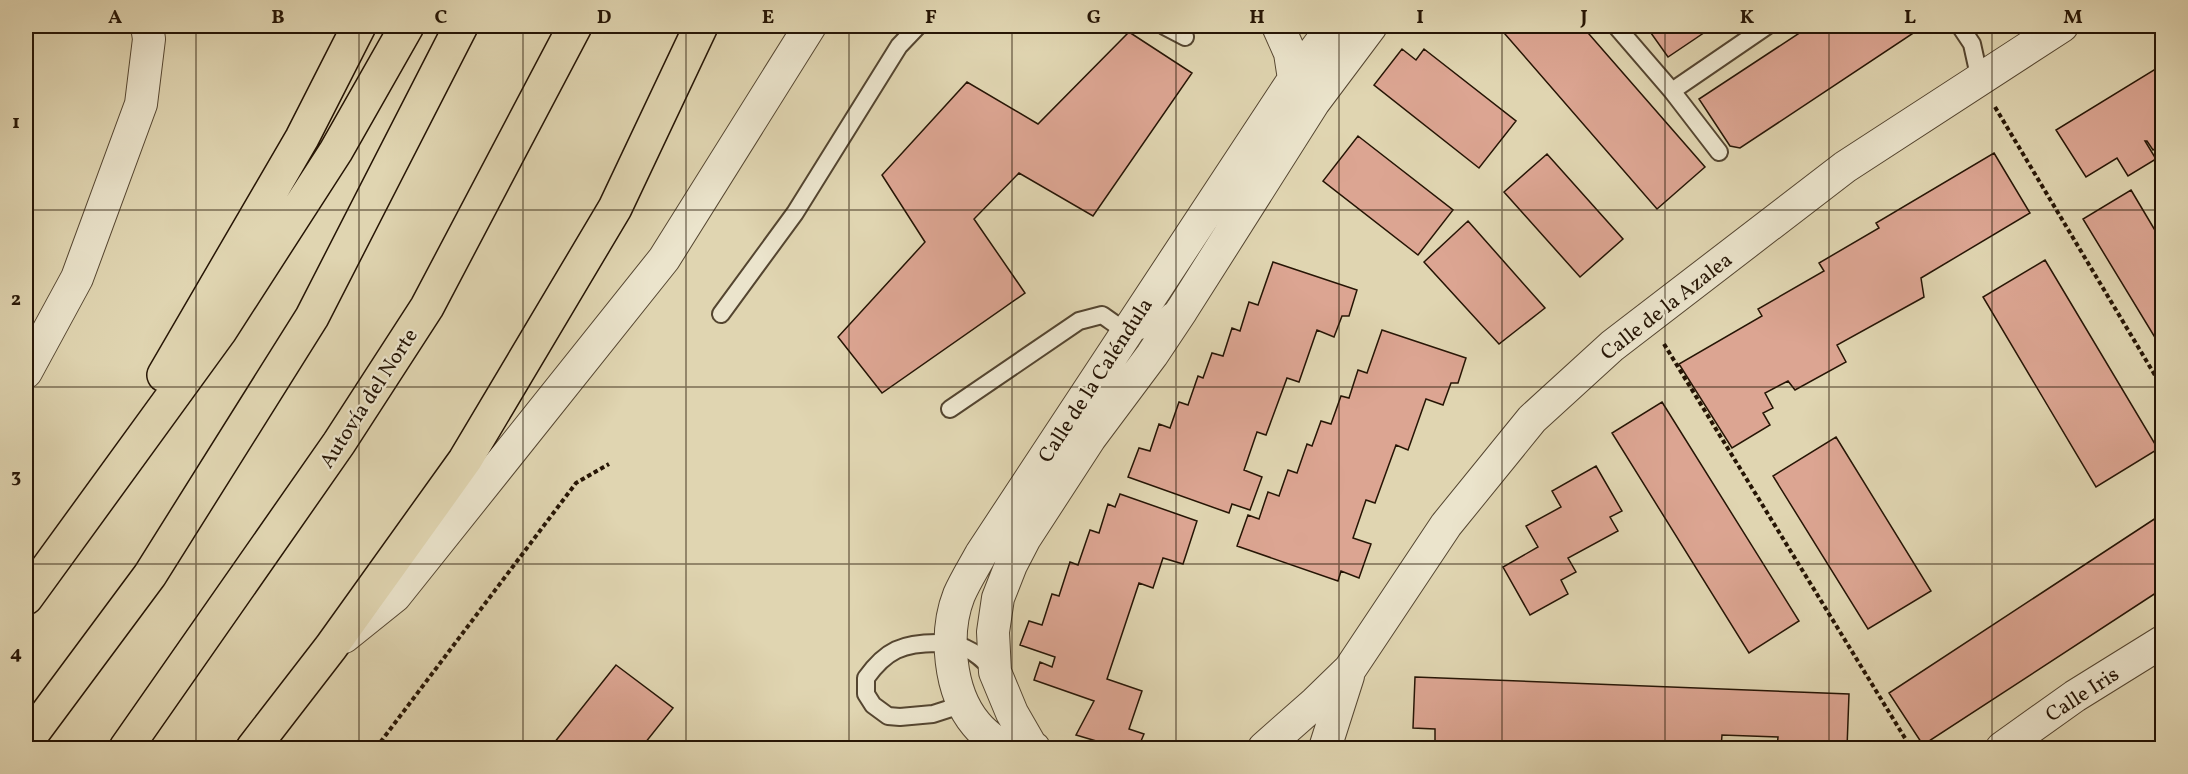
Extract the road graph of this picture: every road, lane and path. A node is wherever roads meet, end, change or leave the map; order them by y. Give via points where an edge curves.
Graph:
1 (147, 26) edge
2 (358, 26) edge
3 (407, 26) edge
4 (460, 26) edge
5 (575, 26) edge
6 (700, 26) edge
7 (810, 26) edge
8 (918, 26) edge
9 (1164, 26) edge
10 (1278, 26) edge
11 (1333, 26) edge
12 (1340, 26) edge
13 (1371, 26) edge
14 (1616, 26) edge
15 (1767, 26) edge
16 (1960, 26) edge
17 (2061, 26) edge
18 (1185, 37) dead end
19 (1294, 79) junction
20 (1980, 80) junction
21 (1672, 91) junction
22 (1314, 102) junction
23 (1719, 152) dead end
24 (1226, 237) junction
25 (721, 314) dead end
26 (1648, 318) junction
27 (1131, 345) junction
28 (26, 372) edge
29 (2163, 387) edge
30 (950, 409) dead end
31 (1090, 438) junction
32 (609, 464) dead end
33 (73, 531) junction
34 (26, 598) edge
35 (2163, 642) edge
36 (950, 644) junction
37 (331, 647) junction
38 (1350, 669) junction
39 (995, 672) junction
40 (964, 704) junction
41 (26, 742) edge
42 (126, 748) edge
43 (253, 748) edge
44 (376, 748) edge
45 (1003, 748) edge
46 (1034, 748) edge
47 (1264, 748) edge
48 (1325, 748) edge
49 (1911, 748) edge
50 (2002, 748) edge

1 - 28 street via 141,104 76,278
2 - 33 highway via 302,138
3 - 33 highway via 336,151 220,331
4 - 41 highway via 312,317 150,575
5 - 42 highway, Autovía del Norte via 427,306 339,443
6 - 37 highway via 615,208 465,460
7 - 37 street via 664,259 395,596
8 - 25 lane via 899,46 795,213
9 - 18 lane
10 - 19 street via 1290,53
11 - 19 street, Calle de la Caléndula
12 - 22 street via 1338,45
13 - 22 street, Calle de la Caléndula
14 - 21 lane
15 - 21 lane
16 - 20 lane via 1972,44
17 - 20 street, Calle de la Azalea
19 - 27 street, Calle de la Caléndula
20 - 26 street, Calle de la Azalea via 1845,167
20 - 29 path
21 - 23 lane
22 - 24 street, Calle de la Caléndula
24 - 27 lane via 1162,320 1140,331
24 - 31 street, Calle de la Caléndula via 1152,355
26 - 38 street, Calle de la Azalea via 1532,419 1446,525
26 - 49 path
27 - 30 lane via 1102,315 1079,321
27 - 31 lane
27 - 36 street, Calle de la Caléndula via 981,554 959,595
31 - 39 street, Calle de la Caléndula via 1011,565 998,598 993,632
32 - 44 path via 576,483
33 - 34 highway
35 - 50 street, Calle Iris via 2075,696
36 - 39 lane via 981,657
36 - 40 street, Calle de la Caléndula via 955,680
36 - 40 lane via 918,643 887,654 866,678 866,694 888,716 933,714
37 - 43 highway
38 - 47 street, Calle de la Azalea
38 - 48 street, Calle de la Azalea
39 - 46 street, Calle de la Caléndula via 1012,713
40 - 45 street, Calle de la Caléndula via 975,723

